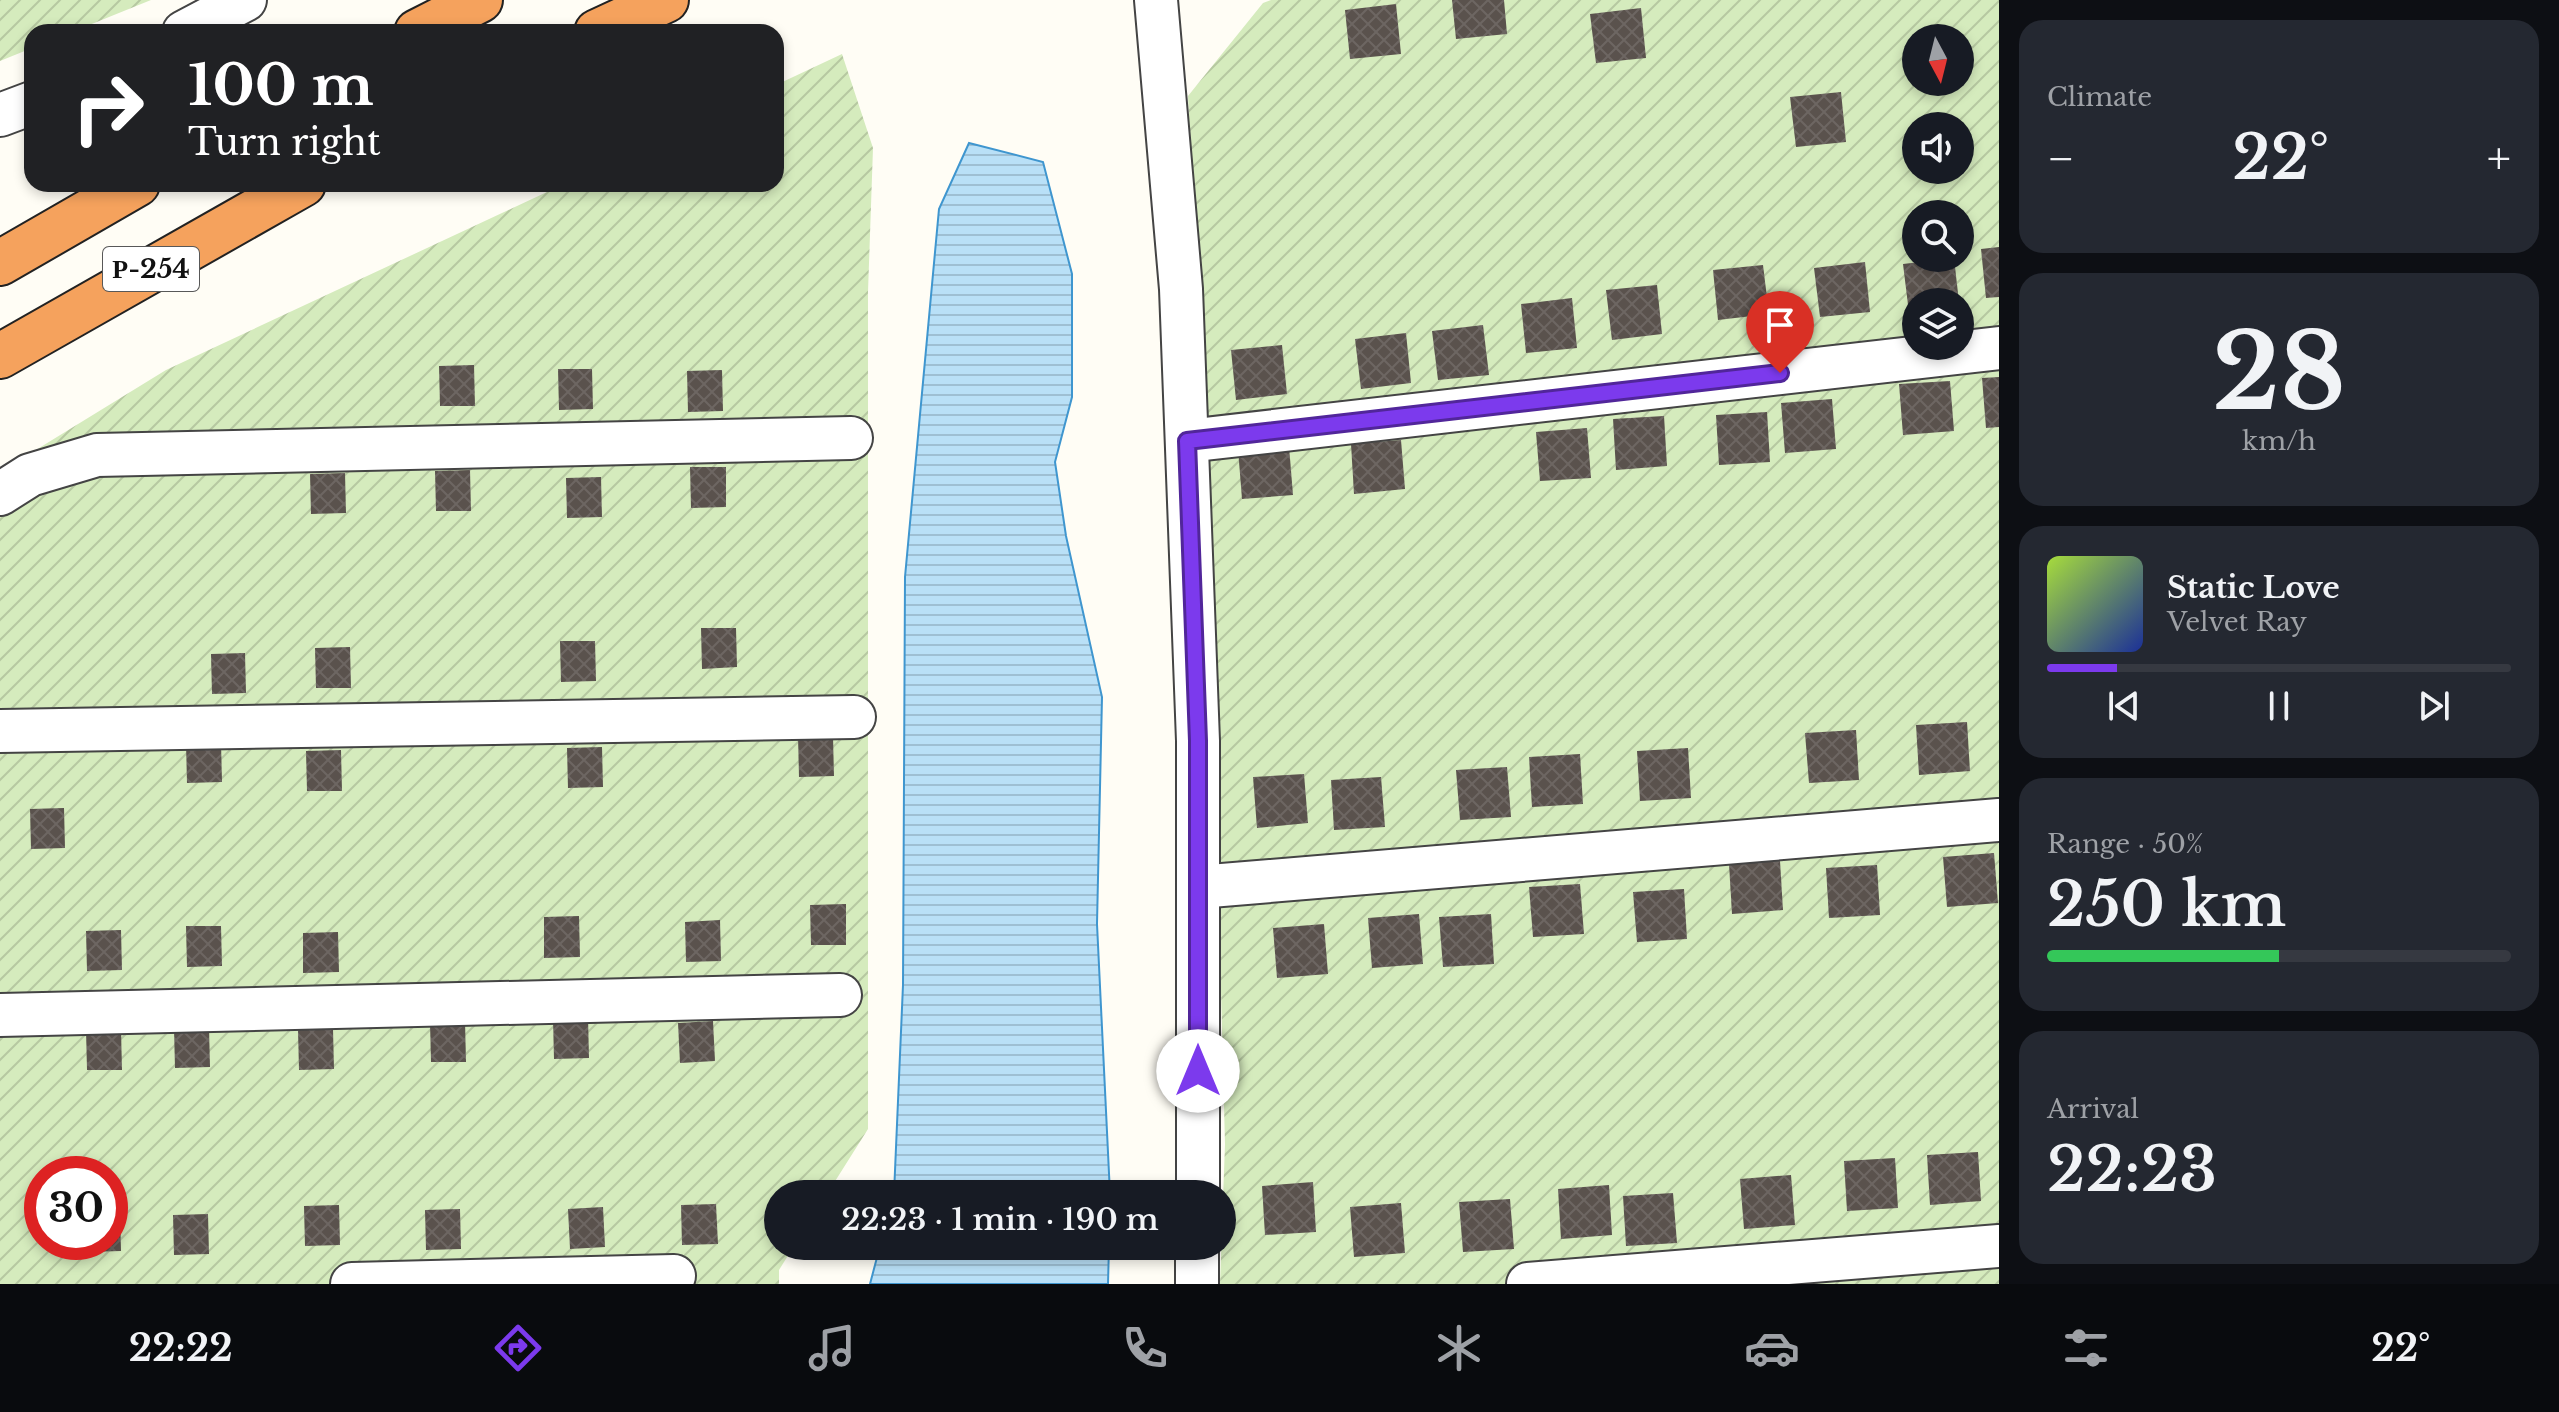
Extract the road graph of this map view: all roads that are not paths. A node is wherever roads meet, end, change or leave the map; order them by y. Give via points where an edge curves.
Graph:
1 (245, 0) edge
2 (480, 0) edge
3 (666, 0) edge
4 (1156, 0) edge
5 (199, 24) edge
6 (433, 24) edge
7 (614, 24) edge
8 (24, 106) edge
9 (0, 115) edge
10 (123, 192) edge
11 (289, 192) edge
12 (0, 263) edge
13 (1999, 348) edge
14 (0, 356) edge
15 (851, 438) dead end
16 (1187, 441) junction
17 (0, 494) edge
18 (854, 717) dead end
19 (0, 731) edge
20 (1999, 820) edge
21 (1198, 887) junction
22 (840, 995) dead end
23 (0, 1015) edge
24 (1198, 1180) edge
25 (1999, 1246) edge
26 (1197, 1260) edge
27 (674, 1276) dead end
28 (352, 1284) edge
29 (1197, 1284) edge
30 (1528, 1284) edge

1 - 5 street
2 - 6 highway
3 - 7 highway
4 - 16 street via 1181,289
8 - 9 street
10 - 12 highway, Р-254
11 - 14 highway, Р-254
13 - 16 street
15 - 17 street via 97,455 30,475
16 - 21 street
18 - 19 street
20 - 21 street
21 - 24 street
22 - 23 street
25 - 30 street
26 - 29 street
27 - 28 street

